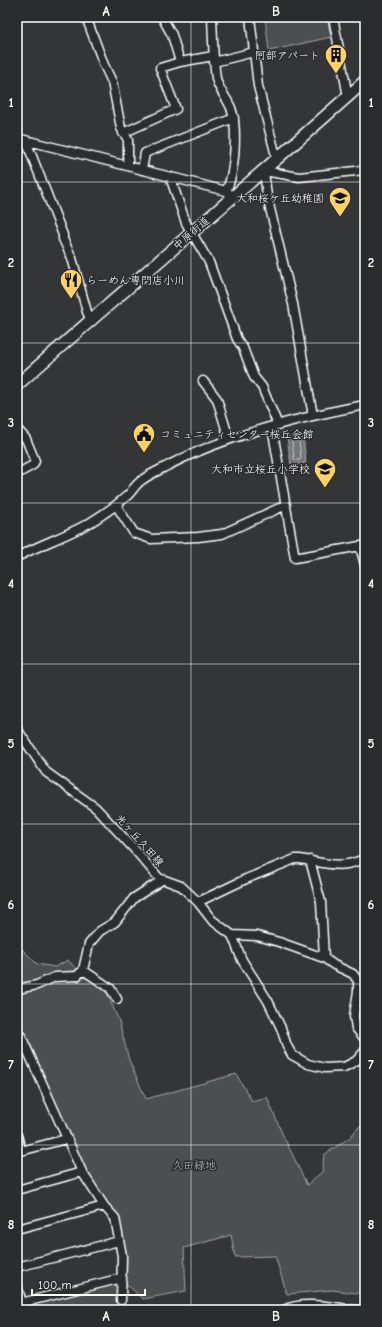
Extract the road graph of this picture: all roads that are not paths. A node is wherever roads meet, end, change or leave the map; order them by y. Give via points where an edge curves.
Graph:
1 (86, 17) edge
2 (162, 17) edge
3 (212, 17) edge
4 (250, 17) edge
5 (333, 17) edge
6 (254, 52) junction
7 (214, 59) junction
8 (180, 62) junction
9 (365, 82) edge
10 (348, 97) junction
11 (234, 118) junction
12 (124, 133) junction
13 (17, 138) edge
14 (26, 141) junction
15 (277, 160) junction
16 (128, 166) junction
17 (142, 170) junction
18 (365, 170) edge
19 (264, 171) junction
20 (170, 177) junction
21 (230, 194) junction
22 (191, 233) junction
23 (90, 319) junction
24 (203, 380) dead end
25 (17, 385) edge
26 (365, 405) edge
27 (313, 416) junction
28 (275, 426) junction
29 (17, 429) edge
30 (229, 439) junction
31 (17, 474) edge
32 (116, 505) junction
33 (286, 505) junction
34 (17, 556) edge
35 (365, 565) edge
36 (17, 729) edge
37 (365, 858) edge
38 (310, 860) junction
39 (162, 880) junction
40 (198, 902) junction
41 (232, 935) junction
42 (324, 958) junction
43 (83, 970) junction
44 (17, 989) edge
45 (117, 999) dead end
46 (356, 1028) junction
47 (365, 1030) edge
48 (17, 1032) edge
49 (365, 1039) edge
50 (365, 1051) edge
51 (17, 1135) edge
52 (66, 1139) junction
53 (19, 1151) edge
54 (82, 1172) junction
55 (17, 1190) edge
56 (104, 1206) junction
57 (17, 1229) edge
58 (119, 1241) junction
59 (17, 1267) edge
60 (122, 1278) junction
61 (17, 1285) edge
62 (121, 1300) dead end
63 (19, 1303) edge
64 (284, 1310) edge
65 (357, 1310) edge

1 - 12 street via 112,82 117,112
2 - 8 street via 172,35
3 - 7 street
4 - 6 street
5 - 10 street
6 - 7 street
6 - 15 street via 258,86
7 - 8 street
7 - 11 street via 219,88
8 - 12 street via 160,68 176,109
9 - 10 main road, 中原街道
10 - 15 main road, 中原街道
11 - 17 street via 145,153
11 - 21 street via 235,147
12 - 16 street via 128,140
13 - 14 street
14 - 16 street
14 - 23 street via 72,258
15 - 19 main road, 中原街道
16 - 17 street
17 - 20 street
18 - 19 street via 299,176
19 - 21 main road, 中原街道
19 - 27 street via 267,196 293,304
20 - 21 street
20 - 22 street
21 - 22 main road, 中原街道
22 - 23 main road, 中原街道
22 - 28 street via 209,262 237,340 243,348 254,377 262,387
23 - 25 main road, 中原街道
24 - 30 street via 217,398
26 - 27 street
27 - 28 street
28 - 30 street
28 - 33 street
29 - 31 street via 26,439 35,461
30 - 32 street via 141,480
32 - 33 street via 134,533 151,539 222,534
32 - 34 street via 91,522
33 - 35 street via 295,558 360,546
36 - 39 street, 光ヶ丘久田線 via 46,772 96,808
37 - 38 street via 342,866
38 - 40 street via 295,859
38 - 42 street via 321,902
39 - 40 street, 光ヶ丘久田線 via 181,886
39 - 43 street via 134,898 115,922 100,931 89,944
40 - 41 street, 光ヶ丘久田線 via 212,920
41 - 42 street via 257,936
41 - 50 street via 242,960 268,1001 292,1055 308,1064 325,1068 344,1067 356,1061
42 - 46 street via 353,974 358,981 354,1011
43 - 44 street via 77,976 55,977 37,985
43 - 45 street via 110,988
46 - 47 street
46 - 49 street
48 - 52 street
51 - 53 street
52 - 53 street
52 - 54 street
54 - 55 street
54 - 56 street
56 - 57 street
56 - 58 street via 115,1218
58 - 59 street
58 - 60 street
60 - 62 street
60 - 63 street
61 - 63 street
64 - 65 street via 303,1305

